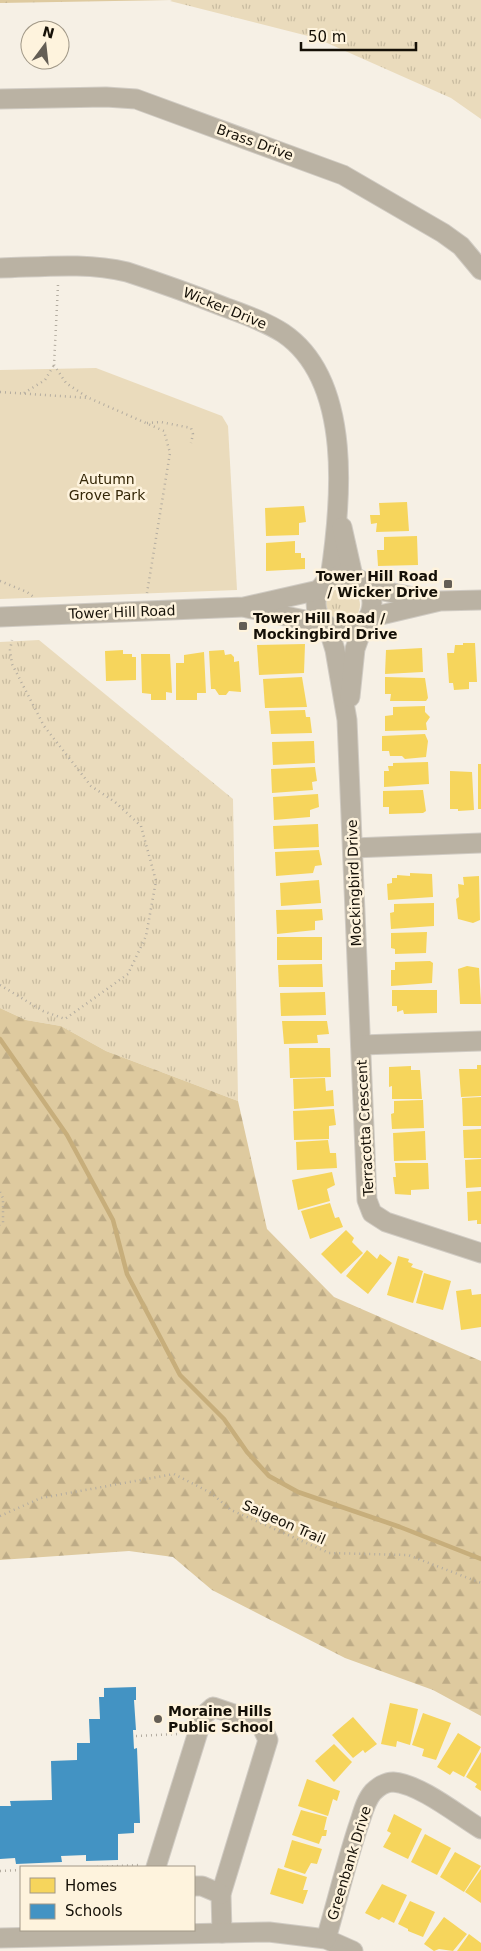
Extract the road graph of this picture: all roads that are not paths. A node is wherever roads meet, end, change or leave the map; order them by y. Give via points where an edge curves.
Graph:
1 (0, 99) edge
2 (0, 268) edge
3 (481, 270) edge
4 (339, 516) junction
5 (353, 576) junction
6 (324, 584) junction
7 (368, 588) junction
8 (481, 600) edge
9 (440, 601) junction
10 (244, 607) junction
11 (0, 617) edge
12 (366, 621) junction
13 (326, 626) junction
14 (347, 720) junction
15 (481, 843) edge
16 (353, 848) junction
17 (481, 1041) edge
18 (360, 1045) junction
19 (481, 1253) edge
20 (481, 1829) edge
21 (151, 1866) edge
22 (195, 1886) edge
23 (221, 1894) junction
24 (222, 1933) junction
25 (0, 1938) edge
26 (326, 1938) junction
27 (48, 1939) edge
28 (353, 1951) edge

1 - 3 street, Brass Drive via 106,96 136,100 343,174 443,233 461,246
2 - 4 street, Wicker Drive via 106,267 225,307 283,333 307,357 327,392 334,419
4 - 5 street, Wicker Drive
4 - 6 street, Wicker Drive
5 - 6 street via 338,576
5 - 7 street
6 - 10 street, Tower Hill Road
6 - 13 street via 315,608
7 - 9 street
7 - 12 street via 372,606
8 - 9 street
9 - 12 street
10 - 11 street, Tower Hill Road
10 - 13 street, Tower Hill Road
12 - 13 street via 347,632
12 - 14 street, Mockingbird Drive via 355,650
13 - 14 street, Mockingbird Drive via 335,650
14 - 16 street, Mockingbird Drive
15 - 16 street
16 - 18 street, Mockingbird Drive
17 - 18 street
18 - 19 street, Terracotta Crescent via 367,1200 372,1213 386,1222
20 - 26 street, Greenbank Drive via 417,1789 391,1782 380,1786 365,1806
21 - 23 street via 203,1716 213,1706 260,1723 268,1740
22 - 23 street
23 - 24 street
24 - 26 street via 269,1932
24 - 27 street
25 - 27 street
26 - 28 street

